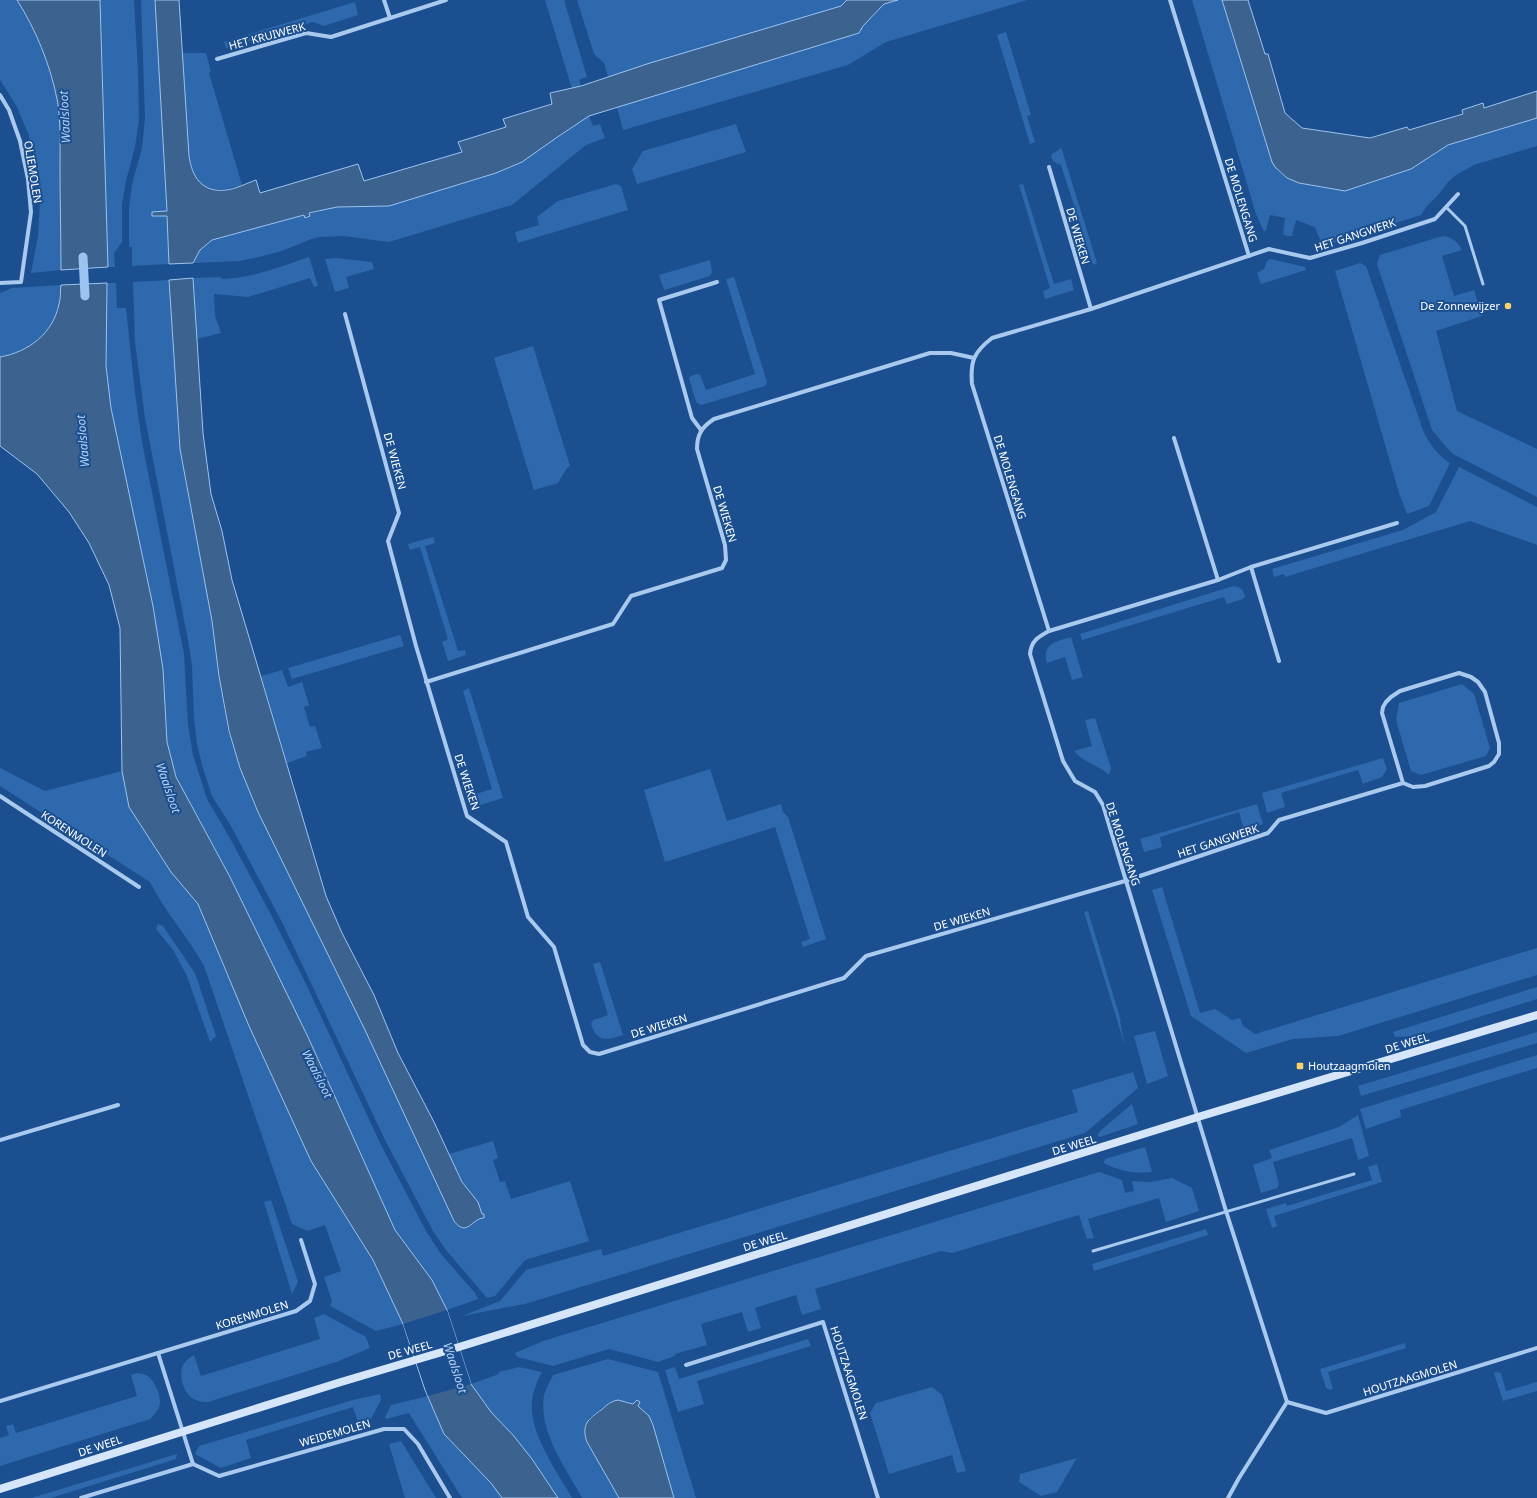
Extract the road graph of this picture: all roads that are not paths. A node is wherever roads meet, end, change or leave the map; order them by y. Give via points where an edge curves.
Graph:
1 (384, 0) edge
2 (446, 0) edge
3 (1170, 0) edge
4 (390, 18) junction
5 (217, 59) dead end
6 (0, 95) edge
7 (1049, 167) dead end
8 (1458, 194) dead end
9 (1446, 207) junction
10 (1249, 256) junction
11 (717, 282) dead end
12 (0, 283) edge
13 (1483, 284) dead end
14 (1090, 310) junction
15 (345, 314) dead end
16 (974, 358) junction
17 (701, 430) junction
18 (1174, 438) dead end
19 (1398, 523) dead end
20 (1250, 567) junction
21 (1218, 580) junction
22 (1049, 632) junction
23 (1279, 660) dead end
24 (426, 682) junction
25 (1403, 783) junction
26 (0, 796) edge
27 (1125, 881) junction
28 (139, 887) dead end
29 (1537, 1016) edge
30 (118, 1105) dead end
31 (1198, 1117) junction
32 (0, 1140) edge
33 (1354, 1174) dead end
34 (1226, 1211) junction
35 (301, 1240) dead end
36 (1094, 1250) dead end
37 (1537, 1348) edge
38 (158, 1353) junction
39 (686, 1365) dead end
40 (0, 1401) edge
41 (1287, 1402) junction
42 (182, 1431) junction
43 (193, 1464) junction
44 (0, 1489) edge
45 (81, 1498) edge
46 (450, 1498) edge
47 (878, 1498) edge
48 (1228, 1498) edge

1 - 4 street
2 - 4 street, HET KRUIWERK
3 - 10 street, DE MOLENGANG
4 - 5 street, HET KRUIWERK via 331,36 306,32
6 - 12 street, OLIEMOLEN via 9,110 20,141 28,179 31,212 21,282
7 - 14 street, DE WIEKEN
8 - 9 street, HET GANGWERK
9 - 10 street, HET GANGWERK via 1435,219 1310,258 1269,249
9 - 13 lane via 1465,226
10 - 14 street, DE MOLENGANG
11 - 17 street via 659,300 692,418
14 - 16 street, DE MOLENGANG via 992,338 982,346
15 - 24 street, DE WIEKEN via 399,512 388,541
16 - 17 street via 951,353 930,353 714,419
16 - 22 street, DE MOLENGANG via 971,370 972,384
17 - 24 street, DE WIEKEN via 697,439 697,449 725,545 726,560 722,568 631,596 613,624
18 - 21 street
19 - 20 street
20 - 21 street
20 - 23 street
21 - 22 street
22 - 27 street, DE MOLENGANG via 1038,638 1031,646 1030,654 1063,762 1075,781 1095,792 1103,805
24 - 27 street, DE WIEKEN via 467,816 506,842 528,917 554,947 583,1045 590,1052 600,1054 844,978 866,956
25 - 25 street, HET GANGWERK via 1413,787 1425,786 1485,768 1494,762 1499,754 1500,742 1485,692 1471,677 1459,673 1400,691 1386,702 1382,714
25 - 27 street, HET GANGWERK via 1279,820 1268,833
26 - 28 street, KORENMOLEN
27 - 31 street, DE MOLENGANG
29 - 31 street, DE WEEL
30 - 32 street
31 - 34 street
31 - 42 street, DE WEEL
33 - 34 lane
34 - 36 lane
34 - 41 street
35 - 38 street, KORENMOLEN via 315,1284 310,1301 296,1311
37 - 41 street, HOUTZAAGMOLEN via 1326,1413
38 - 40 street, KORENMOLEN
38 - 42 street
39 - 47 street, HOUTZAAGMOLEN via 823,1322
41 - 48 street
42 - 43 street
42 - 44 street, DE WEEL
43 - 45 street
43 - 46 street, WEIDEMOLEN via 219,1476 376,1430 404,1429 418,1444

